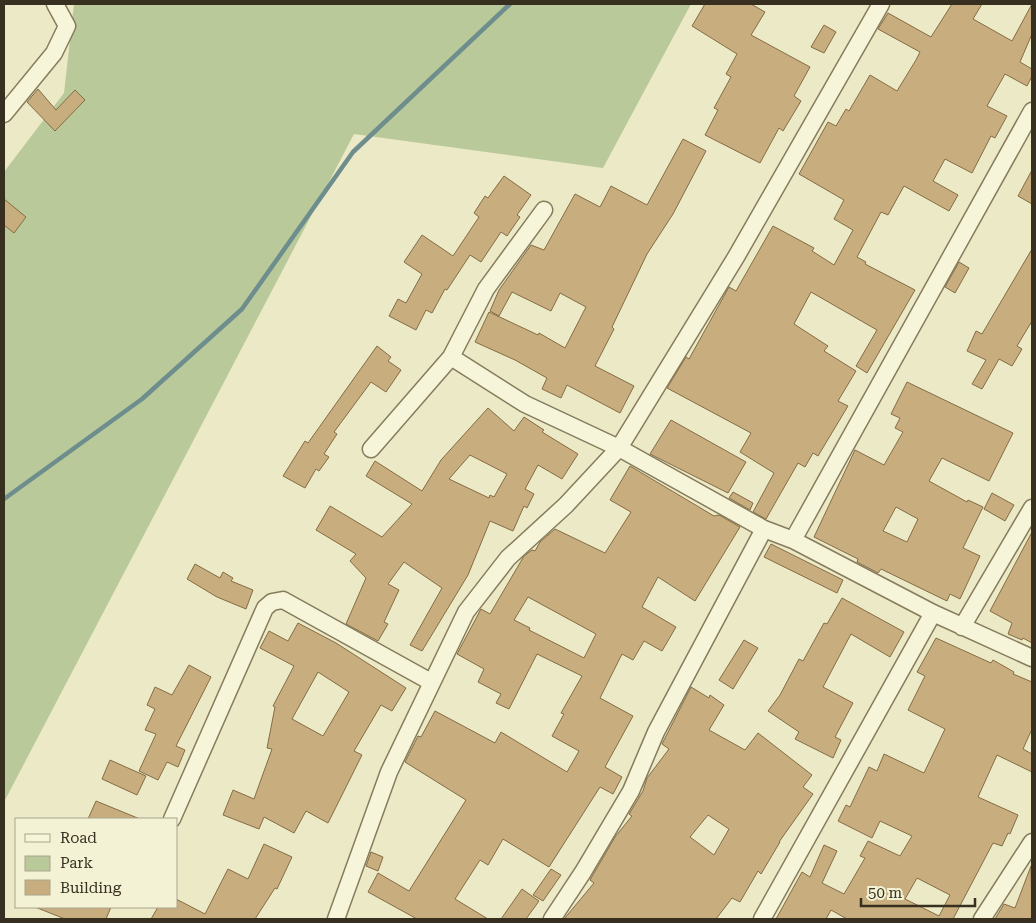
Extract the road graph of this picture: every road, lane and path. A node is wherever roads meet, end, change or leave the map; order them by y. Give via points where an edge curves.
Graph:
1 (55, 4) edge
2 (881, 4) edge
3 (1032, 111) edge
4 (4, 114) edge
5 (544, 210) dead end
6 (451, 357) junction
7 (619, 448) junction
8 (371, 449) dead end
9 (1032, 508) edge
10 (764, 529) junction
11 (793, 540) junction
12 (933, 614) junction
13 (962, 627) junction
14 (1032, 658) edge
15 (430, 682) junction
16 (172, 818) edge
17 (1032, 842) edge
18 (336, 919) edge
19 (552, 919) edge
20 (762, 919) edge
21 (982, 919) edge

1 - 4 street via 67,26 54,53
2 - 7 street via 736,256
3 - 11 street
5 - 6 street via 486,289
6 - 7 street via 525,404
6 - 8 street
7 - 10 street
7 - 15 street via 566,505 508,558 466,612
9 - 13 street
10 - 11 street
10 - 19 street via 656,732 631,791
11 - 12 street
12 - 13 street
12 - 20 street
13 - 14 street
15 - 16 street via 283,600 272,602 264,608
15 - 18 street via 389,772
17 - 21 street

